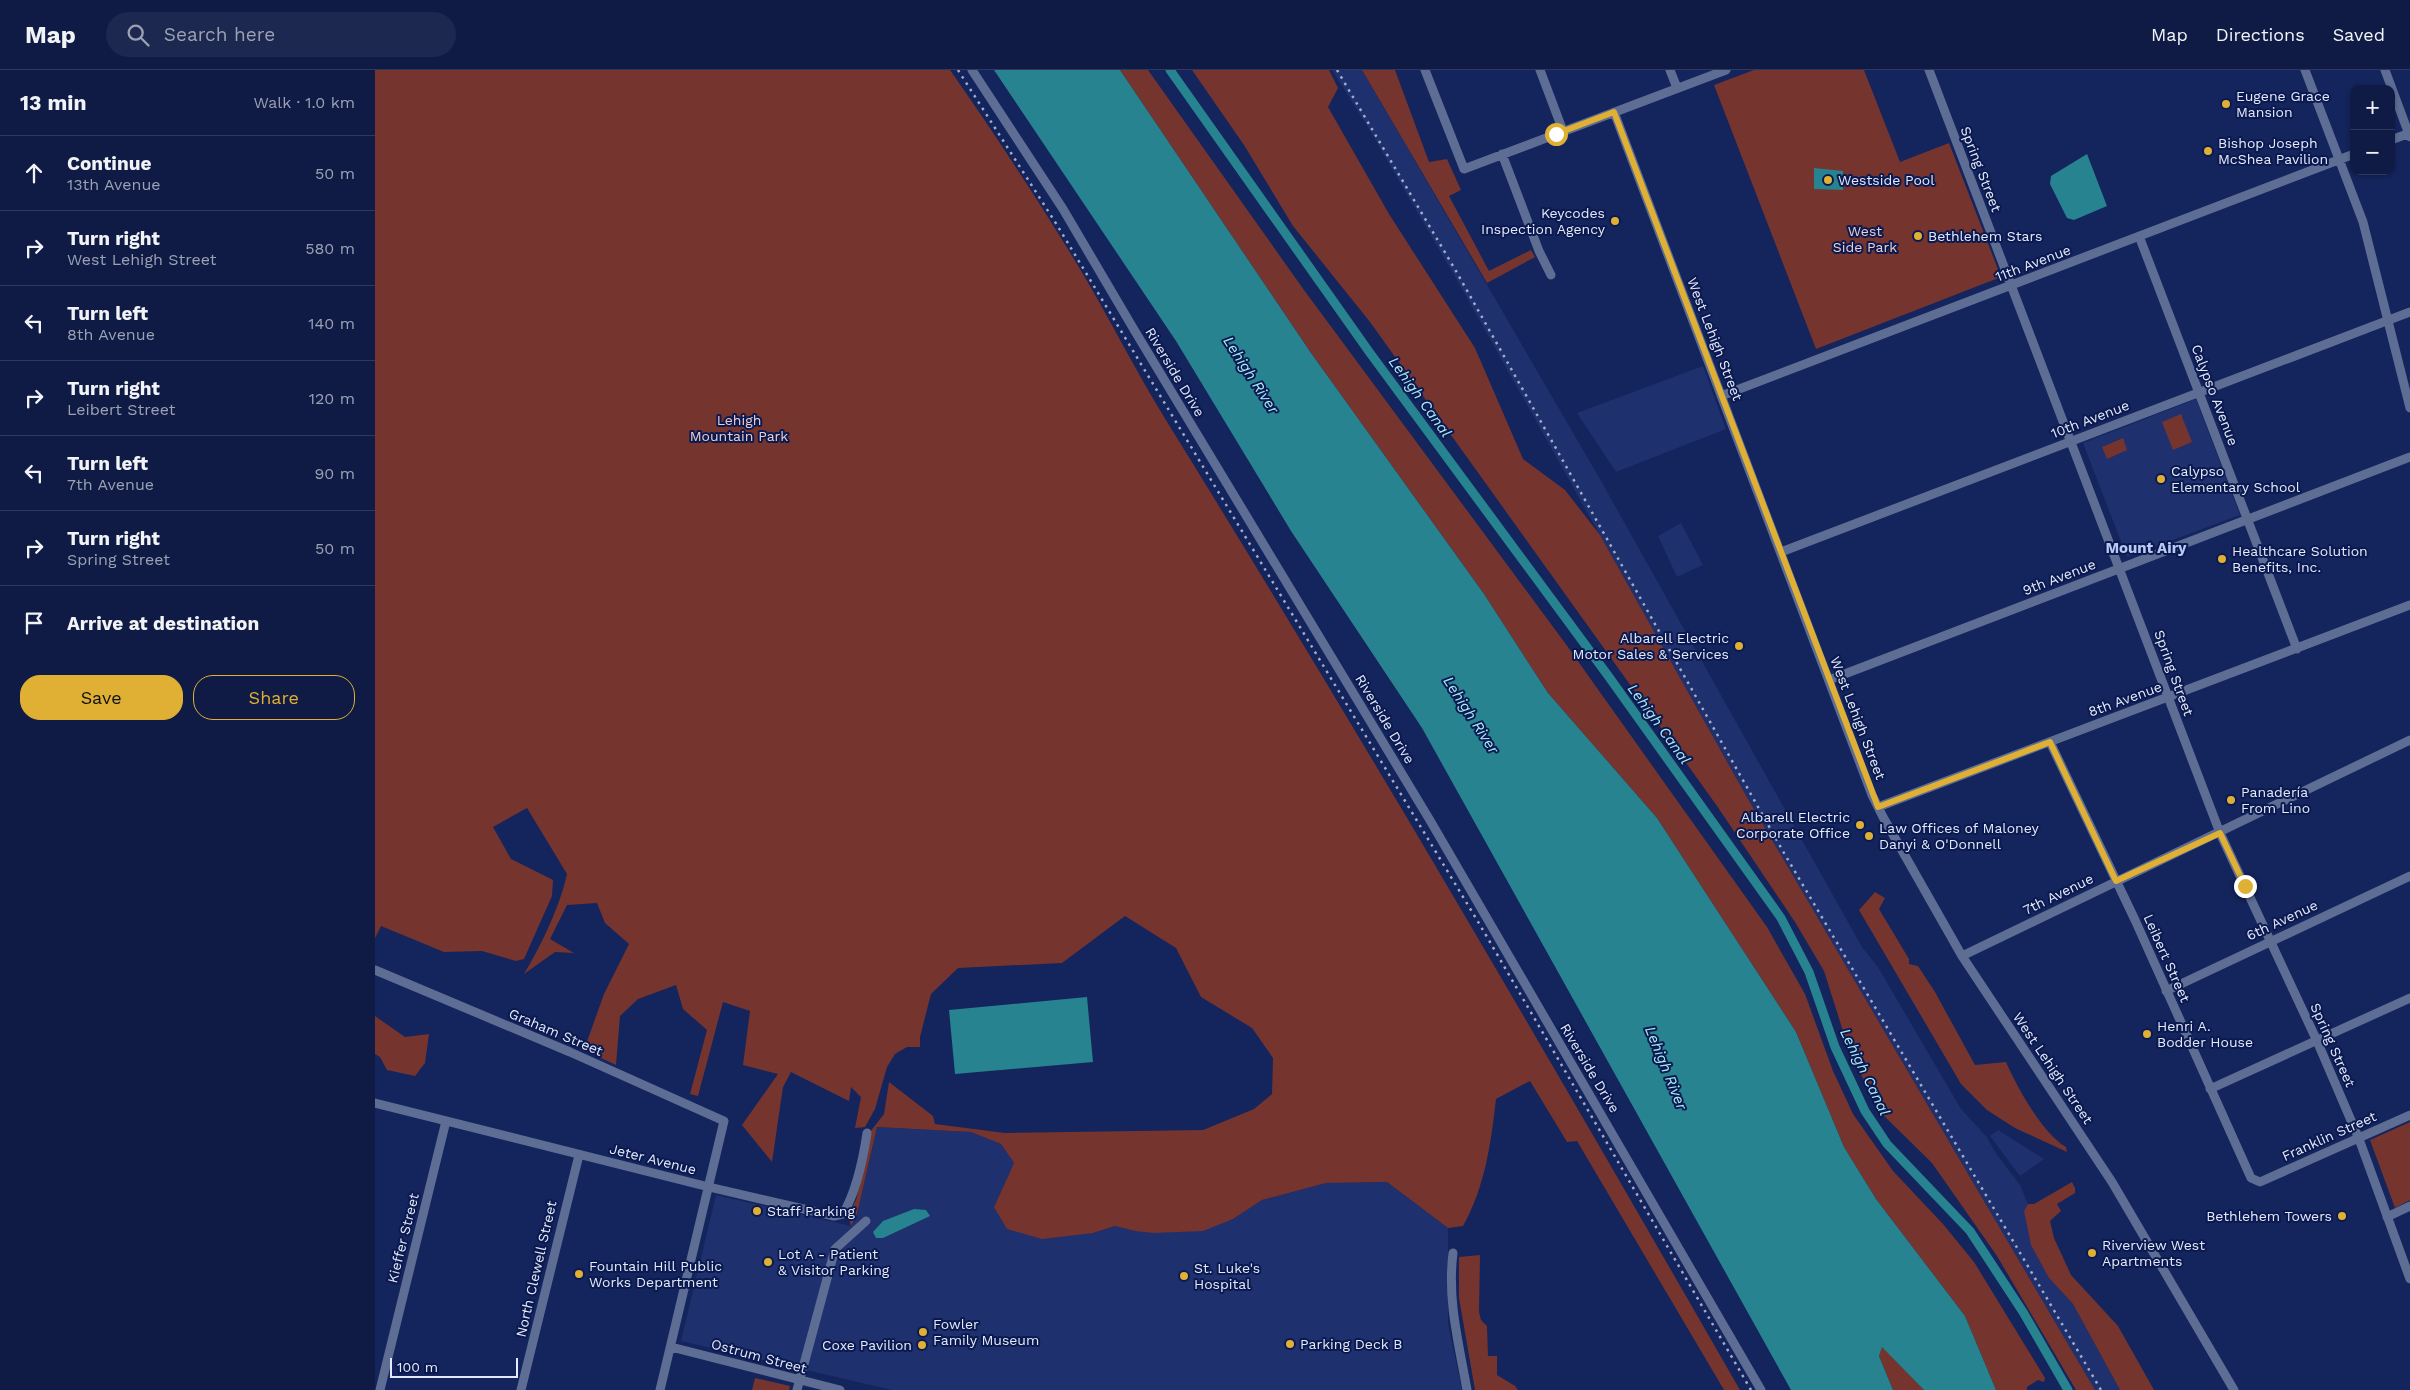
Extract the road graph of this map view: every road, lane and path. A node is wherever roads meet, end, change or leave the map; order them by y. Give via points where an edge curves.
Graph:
1 (972, 70) edge
2 (1425, 70) edge
3 (1541, 70) edge
4 (1669, 70) edge
5 (1726, 70) edge
6 (1929, 70) edge
7 (2305, 70) edge
8 (2385, 70) edge
9 (1677, 88) junction
10 (1614, 112) junction
11 (1563, 130) junction
12 (2410, 135) edge
13 (2395, 139) edge
14 (1502, 154) junction
15 (2350, 156) edge
16 (2340, 160) junction
17 (2139, 236) junction
18 (1551, 275) dead end
19 (2011, 286) junction
20 (2410, 312) edge
21 (2388, 320) junction
22 (2200, 392) junction
23 (1721, 396) junction
24 (2410, 408) edge
25 (2071, 442) junction
26 (2410, 456) edge
27 (2249, 519) junction
28 (1781, 552) junction
29 (2120, 568) junction
30 (2410, 605) edge
31 (2297, 649) junction
32 (1829, 680) junction
33 (2168, 698) junction
34 (2410, 740) edge
35 (2050, 742) junction
36 (1878, 807) junction
37 (2220, 833) junction
38 (2410, 876) edge
39 (2116, 881) junction
40 (2270, 941) junction
41 (1962, 956) junction
42 (375, 970) edge
43 (2166, 990) junction
44 (2410, 998) edge
45 (2317, 1041) junction
46 (2210, 1089) junction
47 (375, 1103) edge
48 (2410, 1115) edge
49 (445, 1121) junction
50 (867, 1133) dead end
51 (2359, 1139) junction
52 (579, 1155) junction
53 (2260, 1182) joint
54 (709, 1187) junction
55 (2410, 1206) edge
56 (2387, 1217) junction
57 (866, 1221) dead end
58 (1453, 1253) dead end
59 (2410, 1279) edge
60 (671, 1347) junction
61 (798, 1385) edge
62 (379, 1390) edge
63 (521, 1390) edge
64 (660, 1390) edge
65 (840, 1390) edge
66 (1467, 1390) edge
67 (1761, 1390) edge
68 (2234, 1390) edge

1 - 67 street, Riverside Drive via 1063,209 1431,822
2 - 14 street via 1464,169
3 - 11 street
4 - 9 street
5 - 9 street
6 - 19 street, Spring Street
7 - 16 street
8 - 12 street
9 - 10 street
10 - 11 street
10 - 23 street, West Lehigh Street
11 - 14 street
12 - 13 street
14 - 18 street
15 - 16 street, 11th Avenue
16 - 17 street, 11th Avenue
16 - 21 street via 2363,222
17 - 19 street, 11th Avenue
17 - 22 street, Calypso Avenue
19 - 23 street, 11th Avenue
19 - 25 street, Spring Street
20 - 21 street, 10th Avenue
21 - 22 street, 10th Avenue
21 - 24 street
22 - 25 street, 10th Avenue
22 - 27 street, Calypso Avenue
23 - 28 street, West Lehigh Street
25 - 28 street, 10th Avenue
25 - 29 street, Spring Street
26 - 27 street, 9th Avenue
27 - 29 street, 9th Avenue
27 - 31 street, Calypso Avenue
28 - 32 street, West Lehigh Street
29 - 32 street, 9th Avenue
29 - 33 street, Spring Street
30 - 31 street, 8th Avenue
31 - 33 street, 8th Avenue
32 - 36 street, West Lehigh Street
33 - 35 street, 8th Avenue
33 - 37 street, Spring Street
34 - 37 street, 7th Avenue
35 - 36 street, 8th Avenue
35 - 39 street, Leibert Street
36 - 41 street, West Lehigh Street
37 - 39 street, 7th Avenue
37 - 40 street, Spring Street
38 - 40 street, 6th Avenue
39 - 41 street, 7th Avenue
39 - 43 street, Leibert Street
40 - 43 street, 6th Avenue
40 - 45 street, Spring Street
41 - 68 street, West Lehigh Street via 2112,1182
42 - 54 street, Graham Street via 725,1121
43 - 46 street, Leibert Street
44 - 45 street
45 - 46 street
45 - 51 street, Spring Street
46 - 53 street, Leibert Street via 2249,1175
47 - 49 street, Jeter Avenue
48 - 51 street, Franklin Street
49 - 52 street, Jeter Avenue
49 - 62 street, Kieffer Street
50 - 54 street, Jeter Avenue via 856,1183 843,1214 834,1216
51 - 53 street, Franklin Street
51 - 56 street, Spring Street
52 - 54 street, Jeter Avenue
52 - 63 street, North Clewell Street
54 - 60 street
55 - 56 street
56 - 59 street, Spring Street
57 - 61 street via 835,1249
58 - 66 street via 1451,1294
60 - 61 street, Ostrum Street
60 - 64 street
61 - 65 street, Ostrum Street

